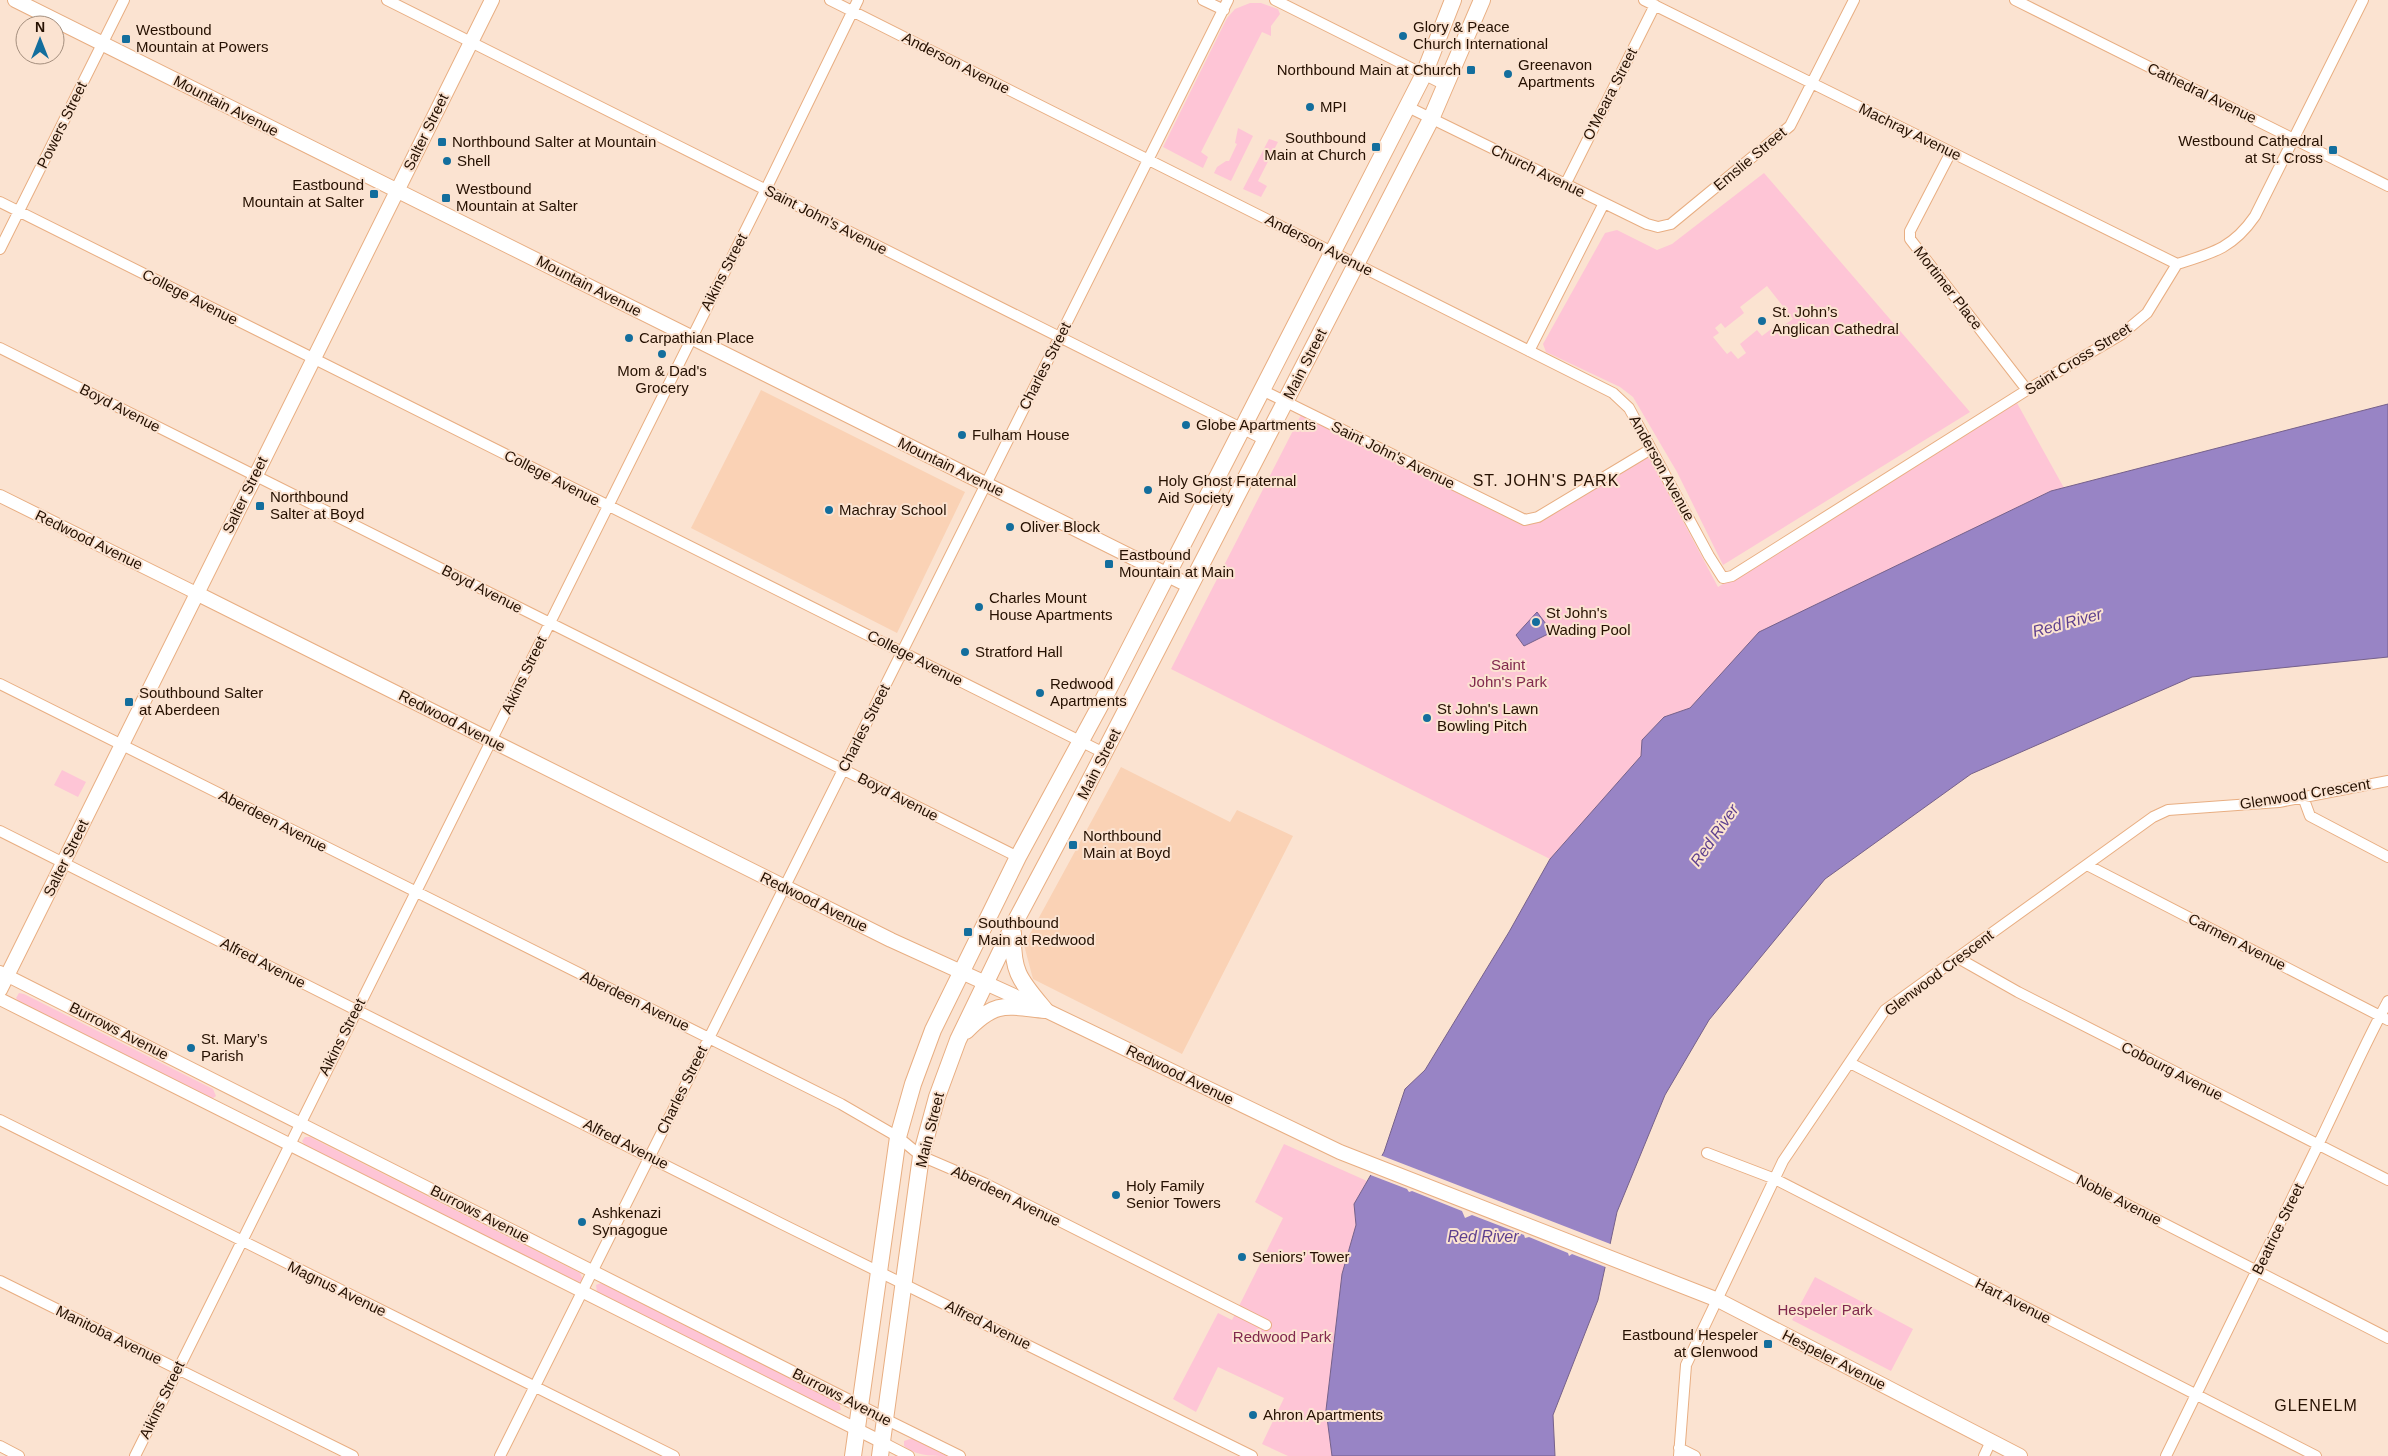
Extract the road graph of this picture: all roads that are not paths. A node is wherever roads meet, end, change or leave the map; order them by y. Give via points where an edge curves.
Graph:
1 (15, 0) edge
2 (124, 0) edge
3 (387, 0) edge
4 (492, 0) edge
5 (830, 0) edge
6 (858, 0) edge
7 (1203, 0) edge
8 (1228, 0) edge
9 (1275, 0) edge
10 (1453, 0) edge
11 (1482, 0) edge
12 (1644, 0) edge
13 (1854, 0) edge
14 (2015, 0) edge
15 (2363, 0) edge
16 (1655, 6) junction
17 (1224, 10) junction
18 (852, 11) junction
19 (471, 42) junction
20 (102, 44) junction
21 (1424, 74) junction
22 (1812, 83) junction
23 (1447, 86) junction
24 (1408, 107) junction
25 (1432, 118) junction
26 (2294, 139) junction
27 (1951, 152) junction
28 (1147, 158) junction
29 (1566, 183) junction
30 (2388, 186) edge
31 (766, 189) junction
32 (397, 191) junction
33 (0, 202) edge
34 (1604, 203) junction
35 (19, 212) junction
36 (1671, 224) joint
37 (0, 249) edge
38 (1334, 251) junction
39 (1356, 264) junction
40 (2177, 264) junction
41 (1059, 337) junction
42 (692, 338) junction
43 (0, 348) edge
44 (1529, 351) junction
45 (312, 358) junction
46 (1262, 390) junction
47 (2027, 390) junction
48 (1286, 402) junction
49 (1241, 428) junction
50 (1266, 440) junction
51 (1651, 449) junction
52 (255, 476) junction
53 (985, 484) junction
54 (0, 496) edge
55 (608, 506) junction
56 (1166, 574) junction
57 (1723, 578) joint
58 (1190, 586) junction
59 (196, 593) junction
60 (549, 623) junction
61 (902, 651) junction
62 (0, 684) edge
63 (491, 741) junction
64 (1080, 742) junction
65 (121, 745) junction
66 (1104, 753) junction
67 (842, 770) junction
68 (2388, 781) edge
69 (2303, 797) junction
70 (0, 830) edge
71 (1018, 857) junction
72 (2388, 857) edge
73 (63, 862) junction
74 (2087, 865) junction
75 (784, 888) junction
76 (414, 892) junction
77 (1014, 924) junction
78 (1958, 958) junction
79 (961, 972) junction
80 (3, 974) edge
81 (986, 982) junction
82 (0, 990) edge
83 (0, 999) edge
84 (2388, 1001) edge
85 (356, 1009) junction
86 (1046, 1010) junction
87 (2384, 1018) edge
88 (709, 1037) junction
89 (958, 1040) junction
90 (1850, 1063) junction
91 (0, 1120) edge
92 (299, 1124) junction
93 (898, 1137) junction
94 (289, 1144) junction
95 (2318, 1145) junction
96 (1707, 1153) dead end
97 (650, 1156) junction
98 (921, 1156) junction
99 (1774, 1179) junction
100 (2388, 1180) edge
101 (241, 1241) junction
102 (592, 1270) junction
103 (1646, 1270) joint
104 (878, 1271) junction
105 (2258, 1271) junction
106 (0, 1281) edge
107 (904, 1284) junction
108 (580, 1292) junction
109 (1718, 1300) junction
110 (1266, 1325) dead end
111 (2388, 1338) edge
112 (177, 1369) junction
113 (534, 1387) junction
114 (2196, 1395) junction
115 (860, 1405) junction
116 (885, 1419) junction
117 (856, 1429) junction
118 (1991, 1442) junction
119 (0, 1446) edge
120 (881, 1449) edge
121 (1679, 1452) edge
122 (19, 1456) edge
123 (135, 1456) edge
124 (352, 1456) edge
125 (500, 1456) edge
126 (674, 1456) edge
127 (852, 1456) edge
128 (909, 1456) edge
129 (960, 1456) edge
130 (1252, 1456) edge
131 (1695, 1456) edge
132 (1984, 1456) edge
133 (2020, 1456) edge
134 (2166, 1456) edge
135 (2316, 1456) edge

1 - 20 main road, Mountain Avenue
2 - 20 street, Powers Street
3 - 19 street, Saint John's Avenue
4 - 19 main road, Salter Street
5 - 18 street, Anderson Avenue
6 - 18 street, Aikins Street
7 - 17 street
8 - 17 street, Charles Street
9 - 21 street
10 - 21 main road, Main Street
11 - 23 main road, Main Street
12 - 16 street, Machray Avenue
13 - 22 street, Emslie Street
14 - 26 street, Cathedral Avenue
15 - 26 street
16 - 22 street, Machray Avenue
16 - 29 street, O'Meara Street
17 - 28 street, Charles Street
18 - 28 street, Anderson Avenue
18 - 31 street, Aikins Street
19 - 31 street, Saint John's Avenue
19 - 32 main road, Salter Street
20 - 32 main road, Mountain Avenue
20 - 35 street, Powers Street
21 - 23 street
21 - 24 main road, Main Street
22 - 27 street, Machray Avenue
22 - 36 street, Emslie Street via 1790,126
23 - 25 main road, Main Street
24 - 25 street, Church Avenue
24 - 38 main road, Main Street
25 - 29 street, Church Avenue
25 - 39 main road, Main Street
26 - 30 street, Cathedral Avenue
26 - 40 street via 2243,234 2218,250
27 - 40 street, Machray Avenue
27 - 47 street, Mortimer Place via 1910,231 1910,240
28 - 38 street, Anderson Avenue
28 - 41 street, Charles Street
29 - 34 street, Church Avenue
31 - 41 street, Saint John's Avenue
31 - 42 street, Aikins Street
32 - 42 main road, Mountain Avenue
32 - 45 main road, Salter Street
33 - 35 street, College Avenue
34 - 36 street, Church Avenue via 1646,224 1658,227
34 - 44 street
35 - 37 street, Powers Street
35 - 45 street, College Avenue
38 - 39 street, Anderson Avenue
38 - 46 main road, Main Street
39 - 44 street, Anderson Avenue
39 - 48 main road, Main Street
40 - 47 street, Saint Cross Street via 2147,313 2122,334
41 - 49 street, Saint John's Avenue
41 - 53 street, Charles Street
42 - 53 main road, Mountain Avenue
42 - 55 street, Aikins Street
43 - 52 street, Boyd Avenue
44 - 51 street, Anderson Avenue via 1613,393 1629,408
45 - 52 main road, Salter Street
45 - 55 street, College Avenue
46 - 48 street, Saint John's Avenue
46 - 49 main road, Main Street
47 - 57 street, Saint Cross Street via 1732,576
48 - 50 main road, Main Street
48 - 51 street, Saint John's Avenue via 1525,520 1538,517
49 - 50 street, Saint John's Avenue
49 - 56 main road, Main Street
50 - 58 main road, Main Street
51 - 57 street, Anderson Avenue
52 - 59 main road, Salter Street
52 - 60 street, Boyd Avenue
53 - 56 main road, Mountain Avenue
53 - 61 street, Charles Street
54 - 59 street, Redwood Avenue
55 - 60 street, Aikins Street
55 - 61 street, College Avenue
56 - 58 main road, Mountain Avenue
56 - 64 main road, Main Street
58 - 66 main road, Main Street
59 - 63 main road, Redwood Avenue
59 - 65 main road, Salter Street
60 - 63 street, Aikins Street
60 - 67 street, Boyd Avenue
61 - 64 street, College Avenue
61 - 67 street, Charles Street
62 - 65 street, Aberdeen Avenue
63 - 75 main road, Redwood Avenue
63 - 76 street, Aikins Street
64 - 66 street, College Avenue
64 - 71 main road, Main Street
65 - 73 main road, Salter Street
65 - 76 street, Aberdeen Avenue
66 - 77 main road, Main Street
67 - 71 street, Boyd Avenue
67 - 75 street, Charles Street
68 - 69 street, Glenwood Crescent
69 - 72 street via 2310,816
69 - 74 street, Glenwood Crescent via 2279,802 2168,810 2153,817
70 - 73 street, Alfred Avenue
71 - 79 main road, Main Street
73 - 80 main road, Salter Street
73 - 85 street, Alfred Avenue
74 - 78 street, Glenwood Crescent
74 - 87 street, Carmen Avenue
75 - 79 main road, Redwood Avenue
75 - 88 street, Charles Street
76 - 85 street, Aikins Street
76 - 88 street, Aberdeen Avenue
77 - 81 main road, Main Street
77 - 86 main road via 1012,957 1015,968
78 - 90 street, Glenwood Crescent via 1885,1010
78 - 95 street, Cobourg Avenue via 2018,992
79 - 81 main road, Redwood Avenue
79 - 93 main road, Main Street via 933,1030
80 - 82 main road, Salter Street
80 - 92 street, Burrows Avenue
81 - 86 main road, Redwood Avenue
81 - 89 main road, Main Street
83 - 94 street, Burrows Avenue
84 - 87 street, Beatrice Street
85 - 92 street, Aikins Street
85 - 97 street, Alfred Avenue
86 - 89 main road via 1006,1006 990,1009
86 - 103 main road, Redwood Avenue via 1340,1152
87 - 95 street, Beatrice Street via 2347,1080
88 - 93 street, Aberdeen Avenue via 841,1104
88 - 97 street, Charles Street
89 - 98 main road, Main Street via 937,1097
90 - 99 street, Glenwood Crescent
90 - 105 street, Noble Avenue
91 - 101 street, Magnus Avenue
92 - 94 street, Aikins Street
92 - 102 street, Burrows Avenue
93 - 98 street, Aberdeen Avenue
93 - 104 main road, Main Street
94 - 101 street, Aikins Street
94 - 108 street, Burrows Avenue
95 - 100 street, Cobourg Avenue
95 - 105 street, Beatrice Street
96 - 99 street, Hart Avenue
97 - 102 street, Charles Street
97 - 104 street, Alfred Avenue
98 - 107 main road, Main Street
98 - 110 street, Aberdeen Avenue via 984,1183
99 - 109 street, Glenwood Crescent
99 - 114 street, Hart Avenue
101 - 112 street, Aikins Street
101 - 113 street, Magnus Avenue
102 - 108 street, Charles Street
102 - 115 street, Burrows Avenue
103 - 109 main road, Hespeler Avenue
104 - 107 street, Alfred Avenue
104 - 115 main road, Main Street
105 - 111 street, Noble Avenue
105 - 114 street, Beatrice Street via 2225,1331
106 - 112 street, Manitoba Avenue
107 - 116 main road, Main Street
107 - 130 street, Alfred Avenue
108 - 113 street, Charles Street
108 - 117 street, Burrows Avenue
109 - 118 main road, Hespeler Avenue
109 - 121 street, Glenwood Crescent via 1686,1365
112 - 123 street, Aikins Street
112 - 124 street, Manitoba Avenue
113 - 125 street, Charles Street
113 - 126 street, Magnus Avenue
114 - 134 street, Beatrice Street
114 - 135 street, Hart Avenue
115 - 116 street, Burrows Avenue
115 - 117 main road, Main Street
116 - 120 main road, Main Street
116 - 129 street, Burrows Avenue
117 - 120 street, Burrows Avenue
117 - 127 main road, Main Street
118 - 132 street
118 - 133 main road, Hespeler Avenue
119 - 122 street
120 - 128 street, Burrows Avenue
121 - 131 street

